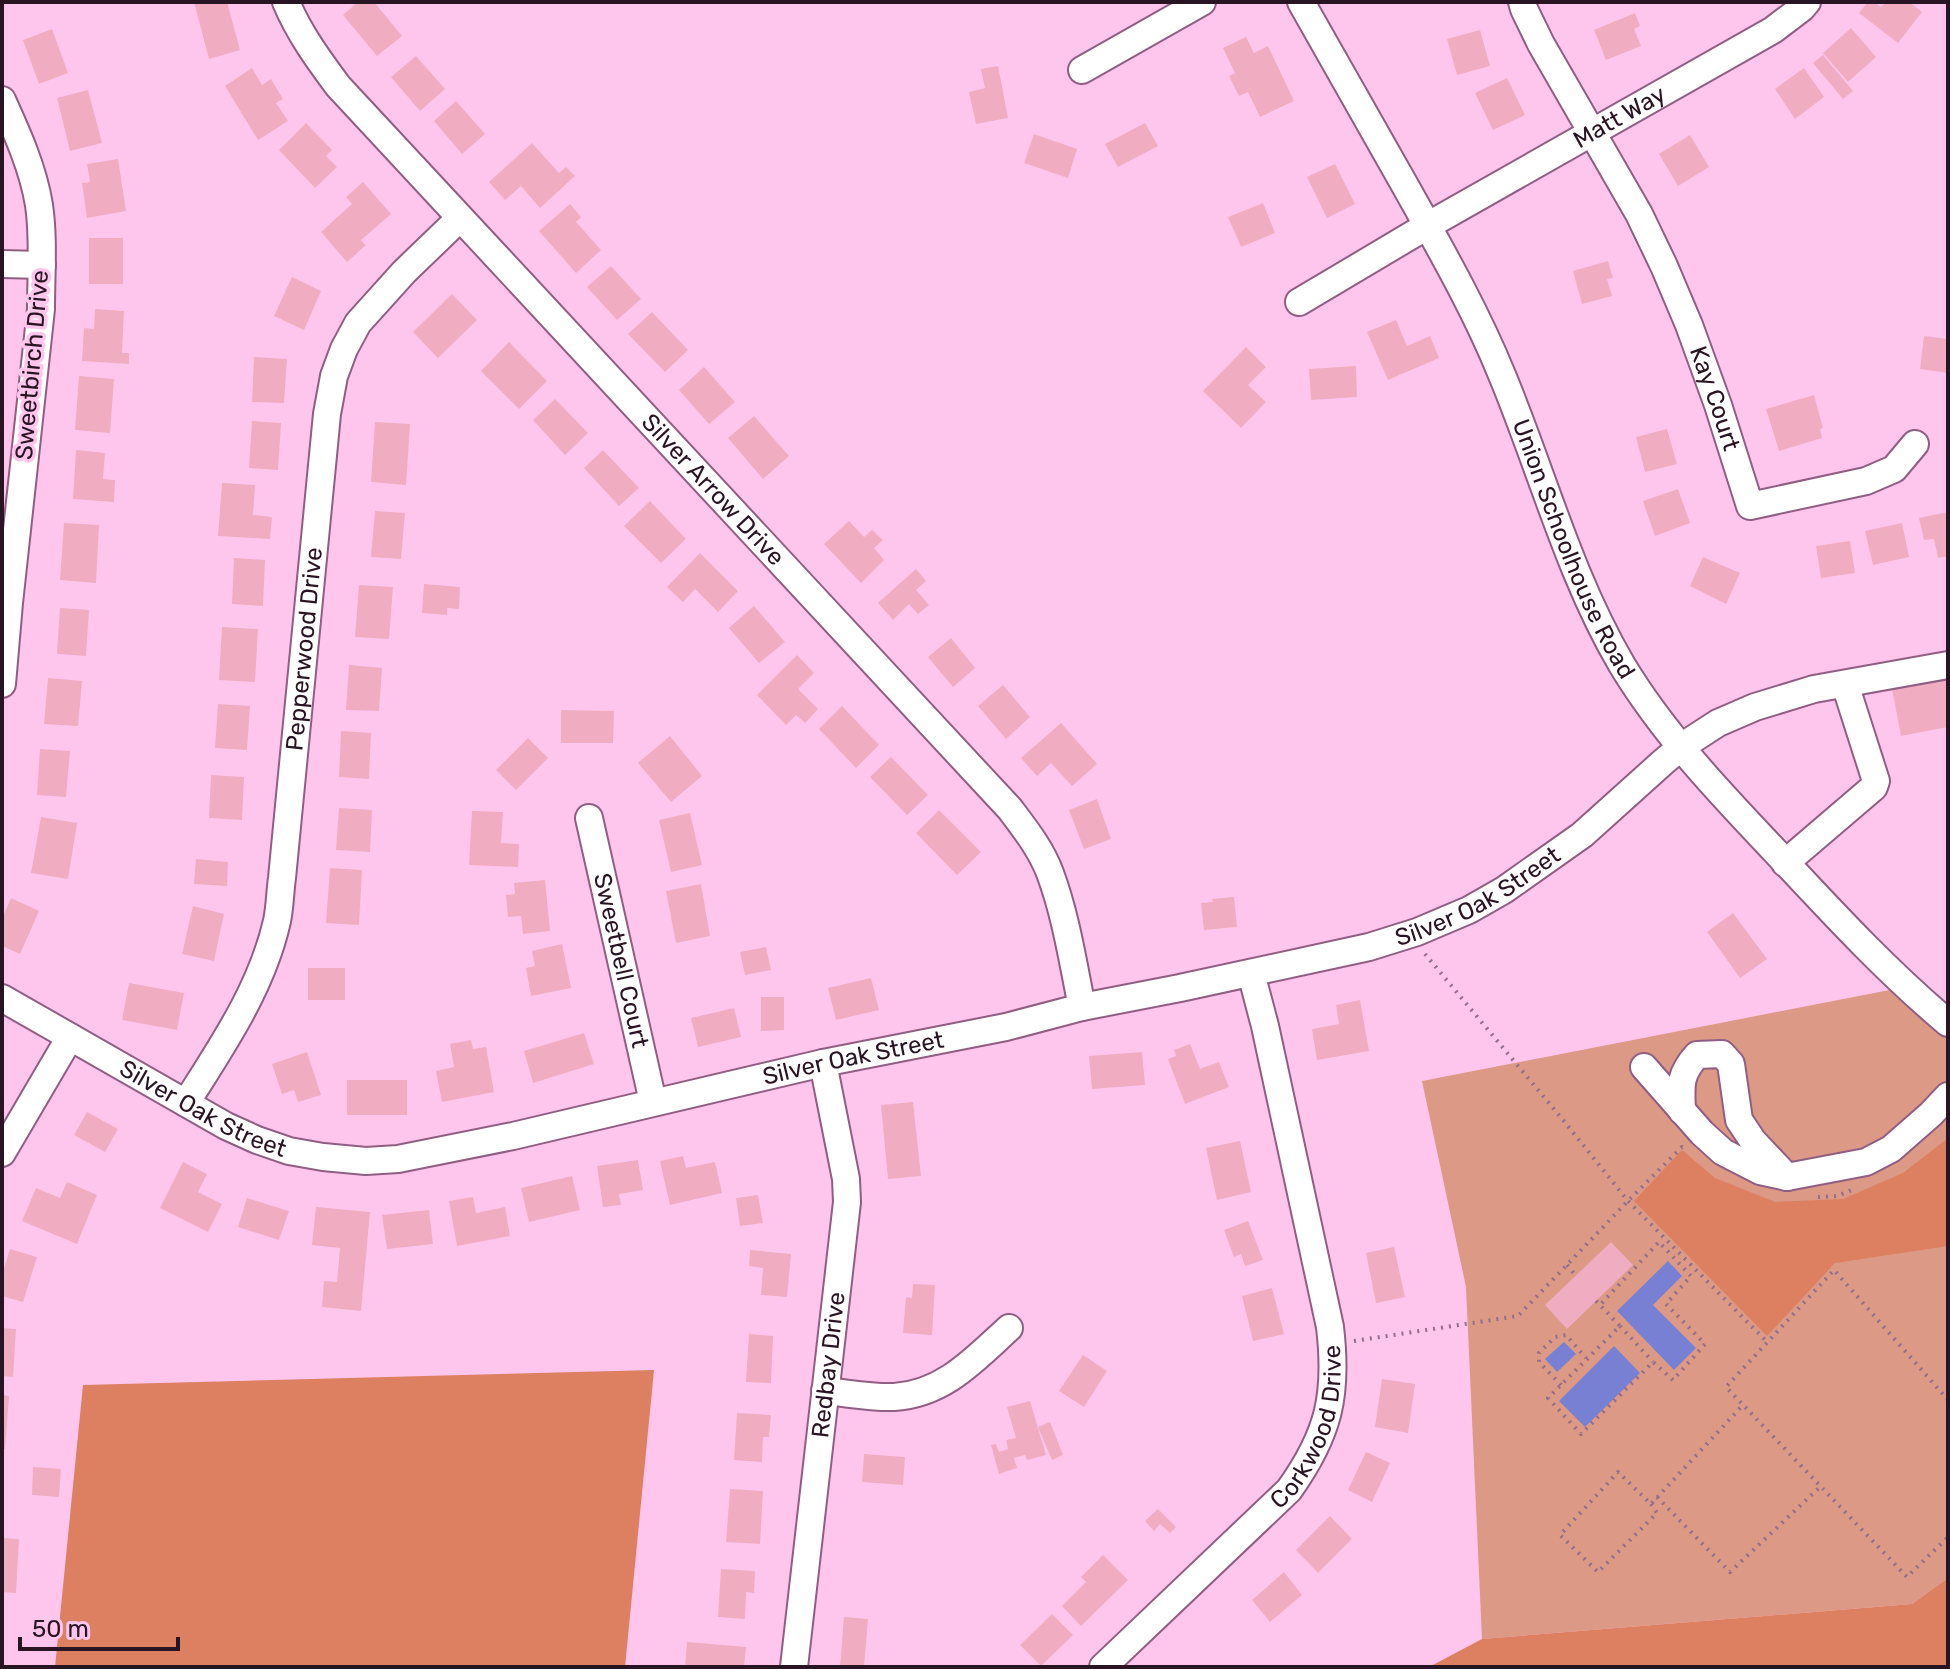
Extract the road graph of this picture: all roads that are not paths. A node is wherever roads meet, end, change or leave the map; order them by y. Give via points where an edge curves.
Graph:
1 (286, 2) edge
2 (1202, 2) edge
3 (1301, 2) edge
4 (1522, 2) edge
5 (1807, 2) edge
6 (1082, 70) dead end
7 (2, 100) edge
8 (1591, 133) junction
9 (460, 218) junction
10 (1427, 226) junction
11 (2, 264) edge
12 (42, 265) junction
13 (1299, 302) dead end
14 (1915, 444) dead end
15 (5, 603) edge
16 (1948, 665) edge
17 (2, 684) edge
18 (1845, 684) junction
19 (1681, 747) junction
20 (589, 818) dead end
21 (1785, 863) junction
22 (1251, 973) junction
23 (2, 998) edge
24 (1082, 1007) junction
25 (1948, 1023) edge
26 (70, 1037) junction
27 (823, 1063) junction
28 (1644, 1067) dead end
29 (1948, 1096) edge
30 (653, 1102) junction
31 (186, 1103) junction
32 (1682, 1111) junction
33 (2, 1153) edge
34 (1787, 1177) junction
35 (1009, 1328) dead end
36 (825, 1391) junction
37 (794, 1667) edge
38 (1103, 1667) edge

1 - 9 street, Silver Arrow Drive via 312,52 338,86
2 - 6 street
3 - 10 street, Union Schoolhouse Road
4 - 8 street
5 - 8 street, Matt Way via 1773,30
7 - 12 street, Sweetbirch Drive via 31,169
8 - 10 street, Matt Way
8 - 14 street, Kay Court via 1664,266 1750,506 1866,481 1894,469
9 - 24 street, Silver Arrow Drive via 1010,809 1049,871
9 - 31 street, Pepperwood Drive via 358,323 334,376 277,921 252,991
10 - 13 street, Matt Way
10 - 19 street, Union Schoolhouse Road via 1502,375 1599,622 1623,666
11 - 12 street
12 - 15 street, Sweetbirch Drive
15 - 17 street, Sweetbirch Drive
16 - 18 street, Silver Oak Street
18 - 19 street, Silver Oak Street via 1755,707
18 - 21 street via 1874,787
19 - 21 street, Union Schoolhouse Road
19 - 22 street, Silver Oak Street via 1582,835 1469,910 1369,947
20 - 30 street, Sweetbell Court
21 - 25 street, Union Schoolhouse Road via 1905,987
22 - 24 street, Silver Oak Street
22 - 38 street, Corkwood Drive via 1330,1327 1333,1387 1328,1415 1289,1490
23 - 26 street, Silver Oak Street
24 - 27 street, Silver Oak Street
26 - 31 street, Silver Oak Street
26 - 33 street
27 - 30 street, Silver Oak Street
27 - 36 street, Redbay Drive via 847,1202
28 - 32 street
29 - 34 street via 1891,1149 1866,1162
30 - 31 street, Silver Oak Street via 429,1154 366,1161 300,1153 257,1140
32 - 34 street via 1723,1152 1760,1171
32 - 34 street via 1686,1067 1697,1055 1722,1054 1731,1064 1739,1120
35 - 36 street via 962,1371 914,1394
36 - 37 street, Redbay Drive

